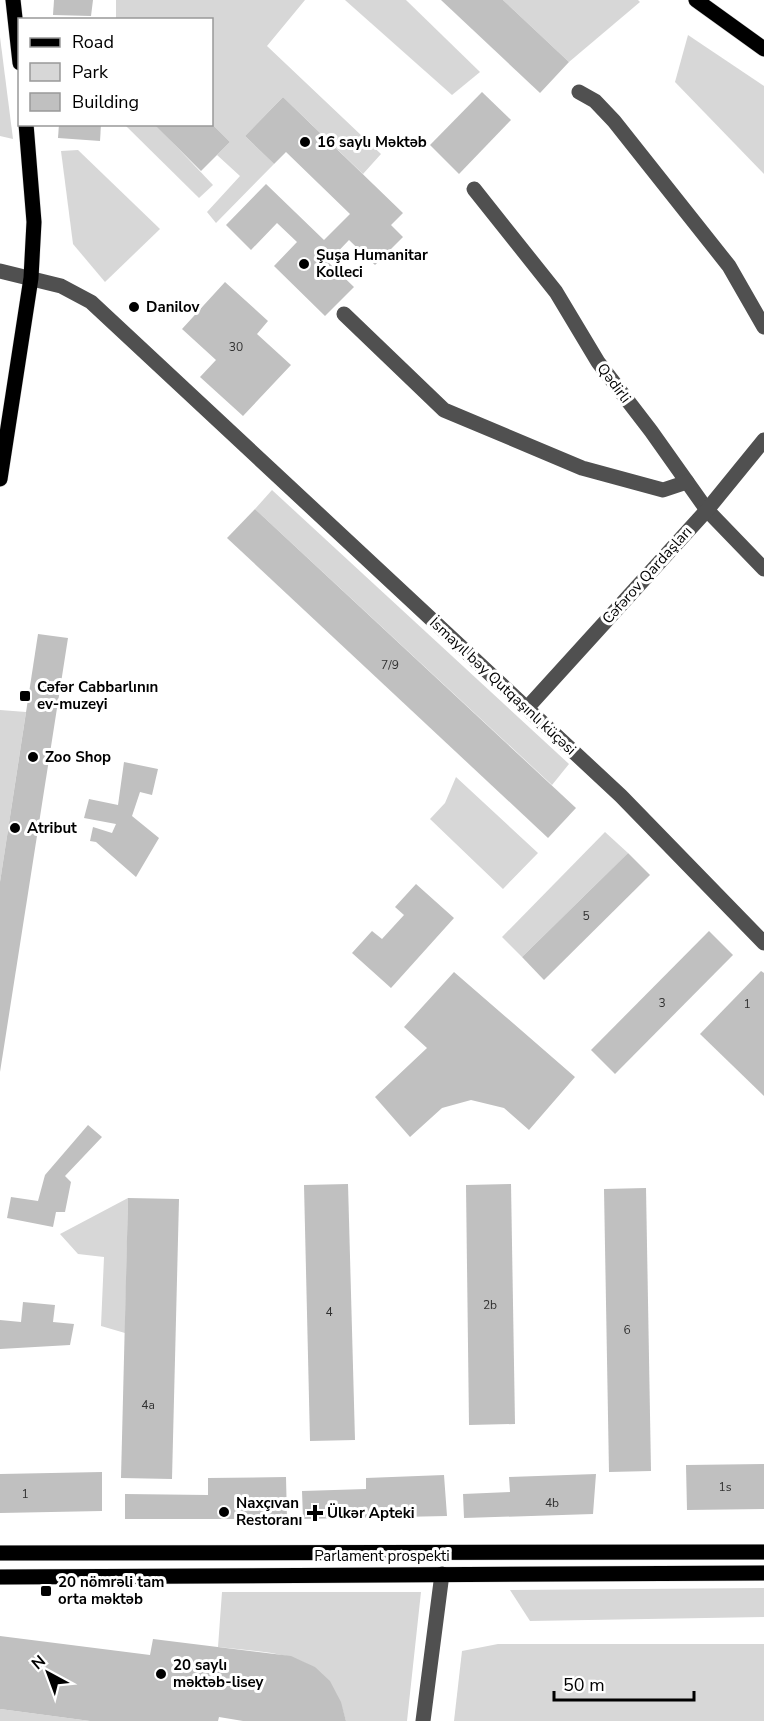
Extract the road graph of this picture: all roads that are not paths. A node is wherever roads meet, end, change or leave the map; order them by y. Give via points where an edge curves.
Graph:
1 (13, 0) edge
2 (696, 0) edge
3 (18, 45) edge
4 (764, 49) edge
5 (579, 92) dead end
6 (26, 126) edge
7 (474, 189) dead end
8 (0, 271) edge
9 (31, 278) junction
10 (344, 314) dead end
11 (764, 327) edge
12 (764, 440) edge
13 (0, 479) edge
14 (687, 482) junction
15 (707, 510) junction
16 (764, 569) edge
17 (527, 708) junction
18 (764, 943) edge
19 (764, 1551) edge
20 (0, 1553) edge
21 (764, 1573) edge
22 (442, 1574) junction
23 (0, 1577) edge
24 (423, 1721) edge

1 - 3 main road
2 - 4 main road
5 - 11 street via 595,101 614,121 722,257
6 - 9 main road via 34,222
7 - 14 street, Qədirli via 556,292 598,362
8 - 9 street, İsmayıl bəy Qutqaşınlı küçəsi
9 - 13 main road
9 - 17 street, İsmayıl bəy Qutqaşınlı küçəsi via 72,290 91,302
10 - 14 street via 444,410 582,468 663,490
12 - 15 street, Cəfərov Qardaşları
14 - 15 street, Qədirli
15 - 16 street, Qədirli
15 - 17 street, Cəfərov Qardaşları
17 - 18 street, İsmayıl bəy Qutqaşınlı küçəsi via 621,796
19 - 20 main road, Parlament prospekti
21 - 22 main road, Parlament prospekti
22 - 23 main road, Parlament prospekti
22 - 24 street

